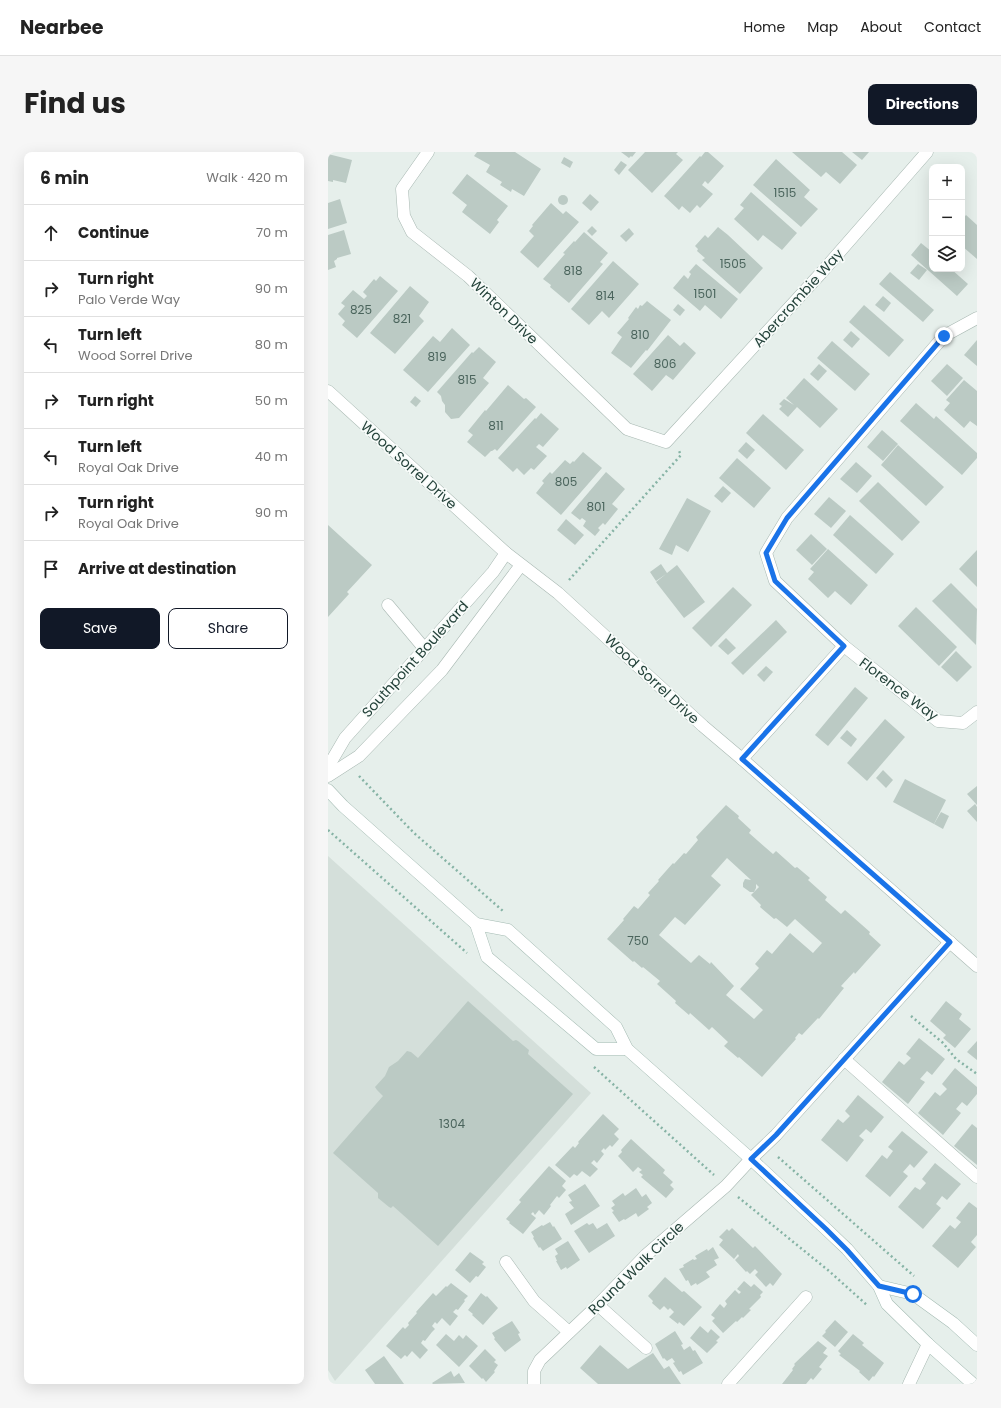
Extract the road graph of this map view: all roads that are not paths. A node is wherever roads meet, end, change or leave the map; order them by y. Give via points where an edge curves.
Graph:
1 (428, 152) edge
2 (927, 152) edge
3 (977, 318) edge
4 (328, 391) edge
5 (669, 439) joint
6 (506, 553) junction
7 (521, 565) junction
8 (388, 605) dead end
9 (844, 646) junction
10 (424, 648) junction
11 (977, 712) edge
12 (742, 759) junction
13 (328, 767) edge
14 (328, 776) edge
15 (328, 790) edge
16 (476, 924) junction
17 (950, 942) junction
18 (977, 966) edge
19 (627, 1050) junction
20 (844, 1059) junction
21 (751, 1159) junction
22 (977, 1177) edge
23 (506, 1262) dead end
24 (879, 1286) junction
25 (806, 1297) dead end
26 (598, 1305) junction
27 (569, 1332) junction
28 (928, 1344) junction
29 (977, 1345) edge
30 (646, 1348) dead end
31 (534, 1384) edge
32 (728, 1384) edge
33 (909, 1384) edge
34 (973, 1384) edge

1 - 5 street, Winton Drive via 402,189 404,216 412,232 468,276 627,429
2 - 5 street, Abercrombie Way via 822,272
3 - 9 street, Florence Way via 944,336 787,518 766,553 775,581
4 - 6 street, Wood Sorrel Drive
6 - 7 street, Wood Sorrel Drive
6 - 10 street, Southpoint Boulevard via 493,572
7 - 12 street, Wood Sorrel Drive via 558,593
7 - 14 street, Southpoint Boulevard via 442,670 359,756
8 - 10 street
9 - 11 street, Florence Way via 938,721 962,723
9 - 12 street
10 - 13 street, Southpoint Boulevard via 345,738
12 - 17 street, Wood Sorrel Drive
15 - 16 street
16 - 19 street via 508,930 616,1027
16 - 19 street via 487,957 596,1049
17 - 18 street, Wood Sorrel Drive
17 - 20 street, Round Walk Circle
19 - 21 street
20 - 21 street, Round Walk Circle
20 - 22 street
21 - 24 street via 826,1229
21 - 26 street, Round Walk Circle via 726,1186 646,1255
23 - 27 street via 534,1301
24 - 28 street via 887,1304
24 - 29 street via 913,1294 953,1323
25 - 32 street
26 - 27 street, Round Walk Circle
26 - 30 street
27 - 31 street, Round Walk Circle via 540,1360 534,1371
28 - 33 street
28 - 34 street

